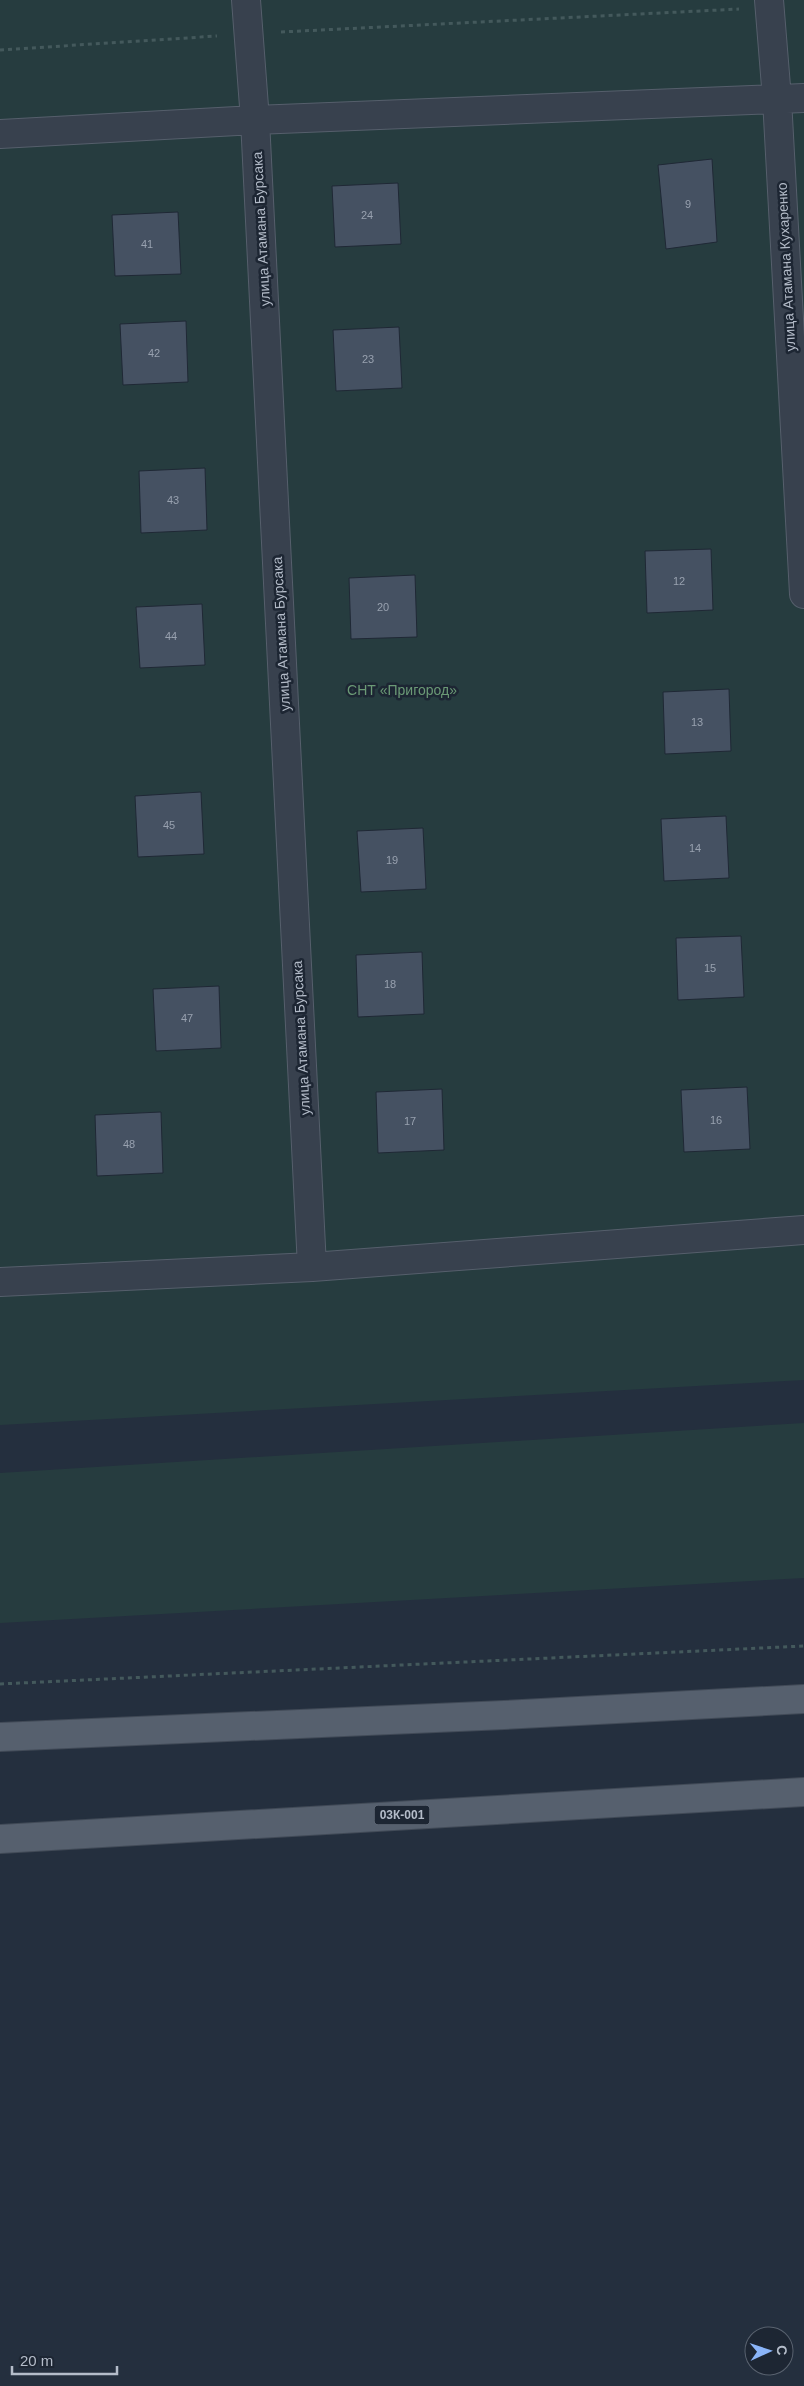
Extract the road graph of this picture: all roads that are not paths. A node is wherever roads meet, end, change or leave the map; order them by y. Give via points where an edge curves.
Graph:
1 (246, 0) edge
2 (769, 4) edge
3 (804, 98) edge
4 (776, 99) junction
5 (255, 120) junction
6 (0, 134) edge
7 (804, 594) edge
8 (804, 1230) edge
9 (312, 1267) junction
10 (0, 1282) edge
11 (804, 1699) edge
12 (0, 1737) edge
13 (804, 1792) edge
14 (0, 1839) edge

1 - 5 street, улица Атамана Бурсака
2 - 4 street, улица Атамана Кухаренко
3 - 4 street
4 - 5 street
4 - 7 street, улица Атамана Кухаренко
5 - 6 street
5 - 9 street, улица Атамана Бурсака
8 - 9 street
9 - 10 street
11 - 12 main road
13 - 14 main road, 03К-001

